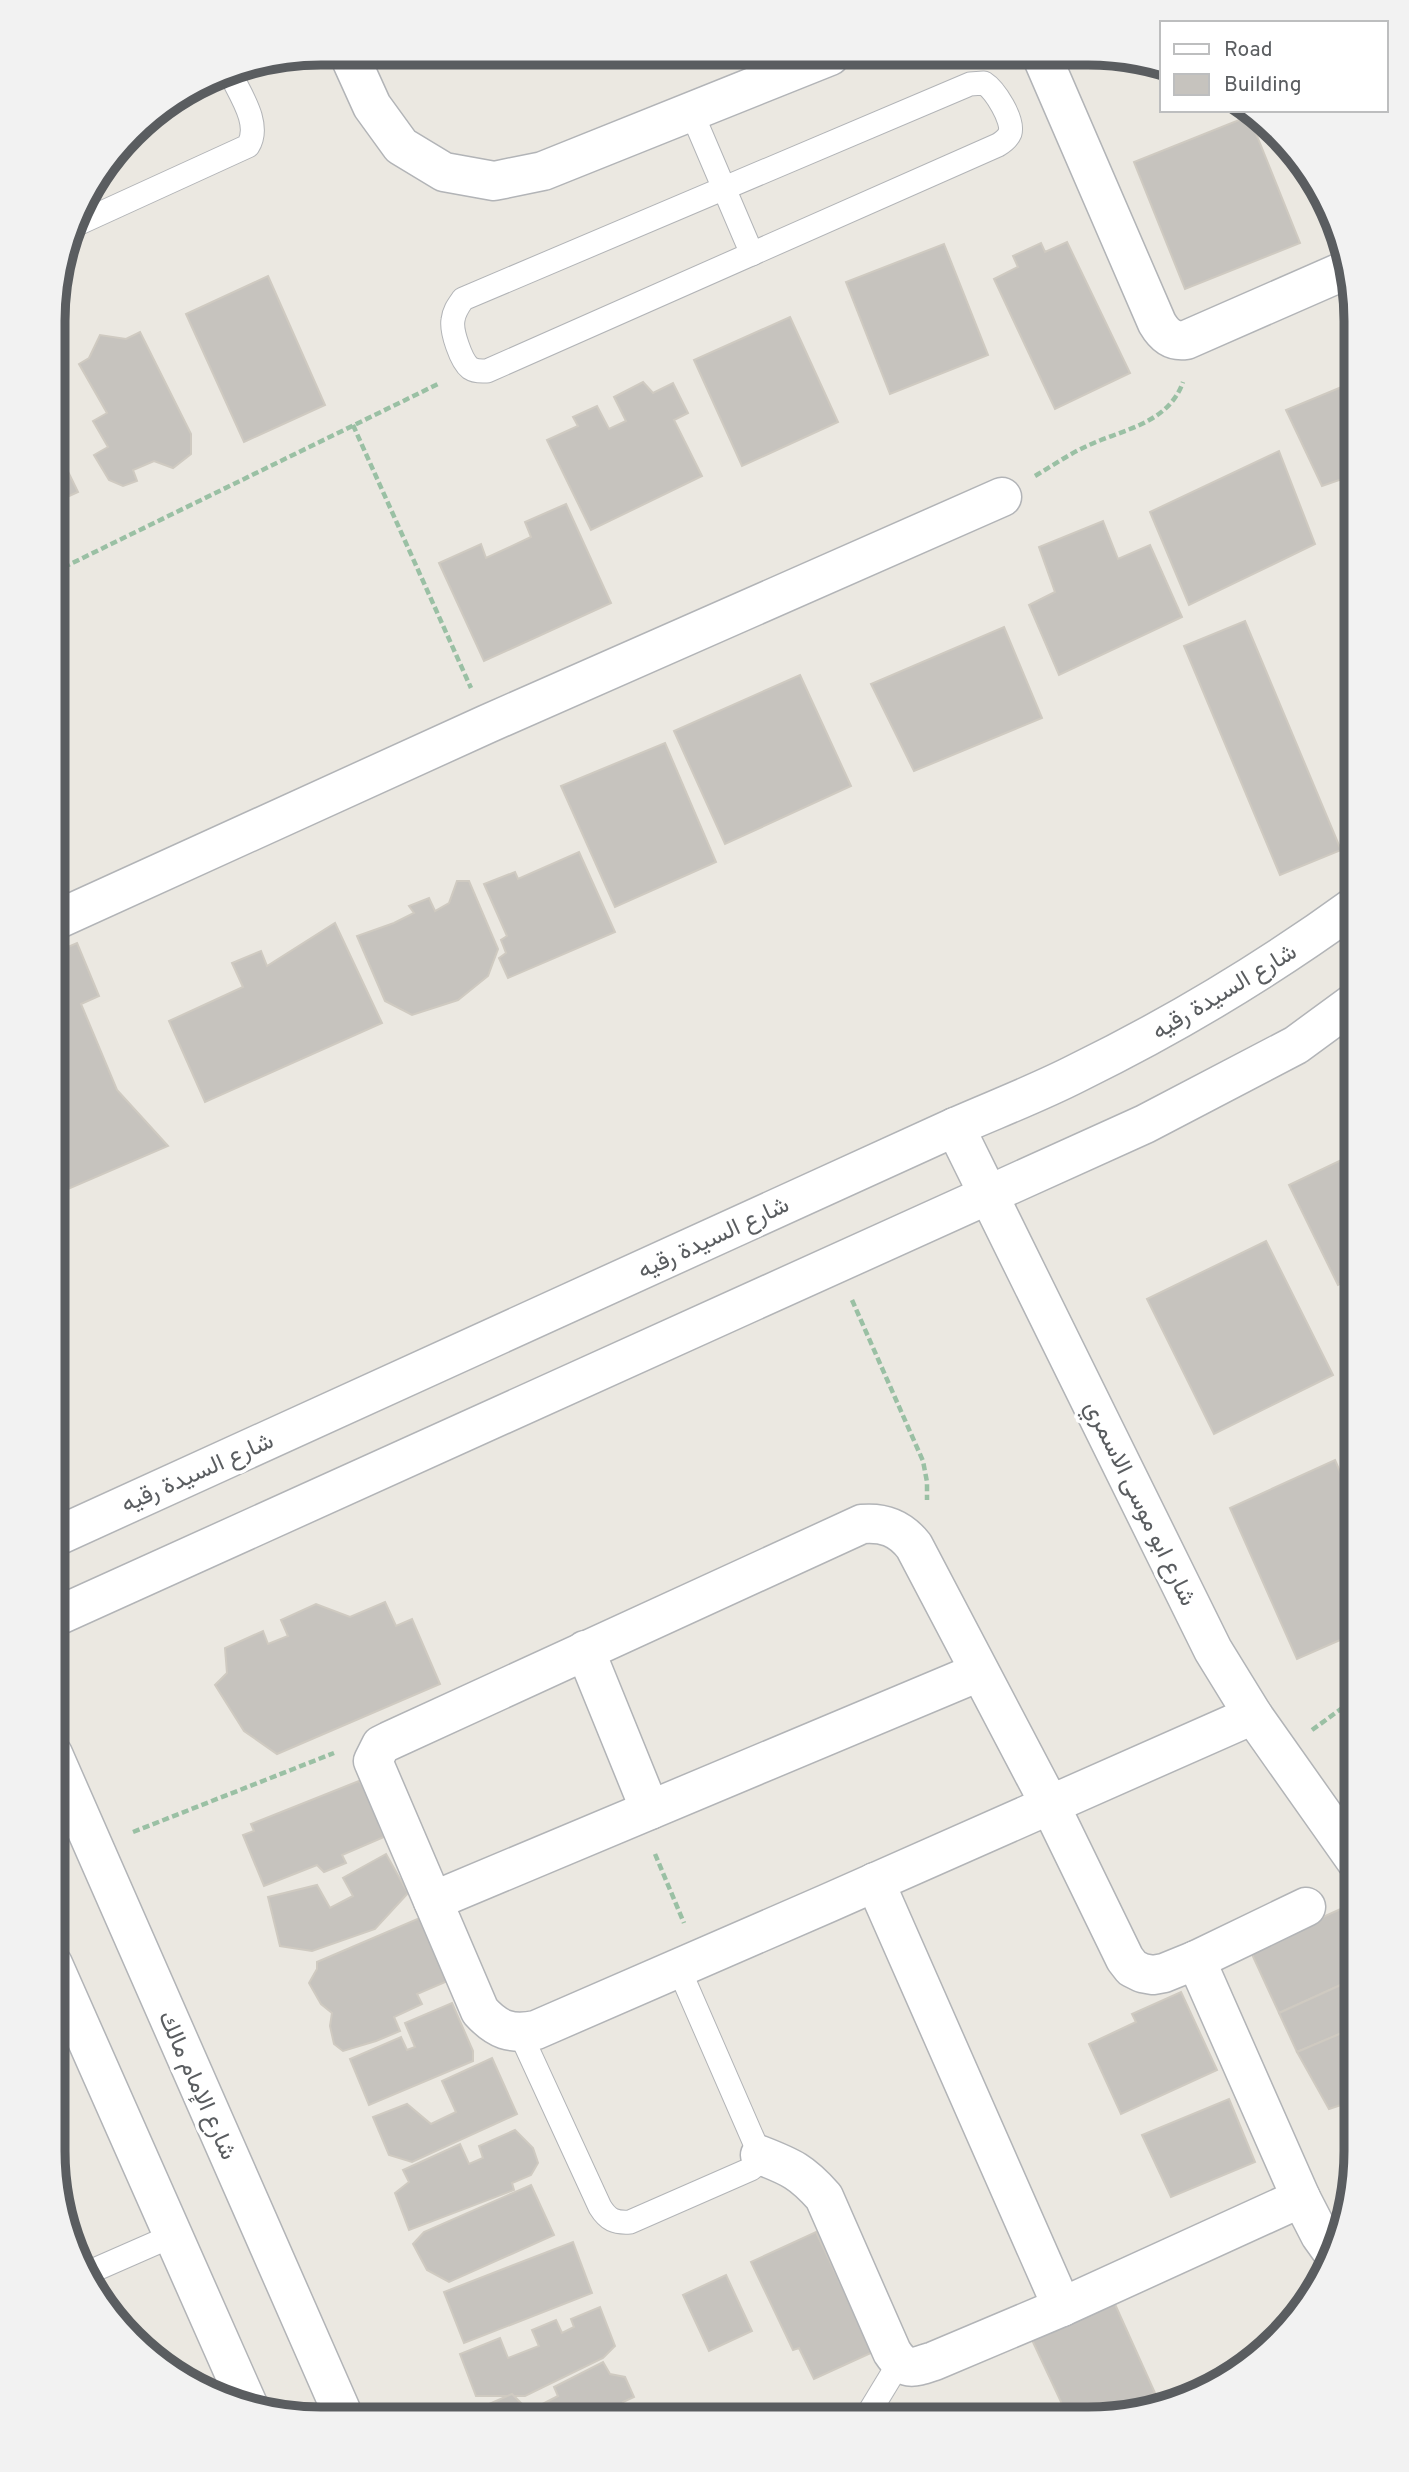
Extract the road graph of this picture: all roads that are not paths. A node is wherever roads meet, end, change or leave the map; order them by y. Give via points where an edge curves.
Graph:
1 (353, 65) edge
2 (807, 65) edge
3 (1045, 65) edge
4 (233, 80) edge
5 (691, 111) junction
6 (724, 188) junction
7 (85, 220) edge
8 (752, 254) junction
9 (1339, 273) edge
10 (1002, 497) road end
11 (65, 905) edge
12 (1344, 914) edge
13 (1344, 1010) edge
14 (955, 1127) junction
15 (989, 1195) junction
16 (65, 1533) edge
17 (65, 1613) edge
18 (585, 1650) junction
19 (979, 1672) junction
20 (1253, 1715) junction
21 (65, 1782) edge
22 (1050, 1805) junction
23 (650, 1810) junction
24 (1344, 1844) edge
25 (875, 1882) junction
26 (433, 1901) junction
27 (1306, 1907) dead end
28 (1196, 1960) junction
29 (689, 1964) junction
30 (65, 1991) edge
31 (520, 2033) junction
32 (760, 2155) junction
33 (1301, 2198) junction
34 (174, 2235) junction
35 (1327, 2245) edge
36 (94, 2270) edge
37 (1062, 2307) junction
38 (899, 2363) junction
39 (244, 2396) edge
40 (340, 2407) edge
41 (872, 2407) edge

1 - 5 street via 372,106 401,146 444,172 494,181 543,171
2 - 5 street
3 - 9 street via 1157,324 1169,338 1186,340
4 - 7 lane via 254,126 248,146
5 - 6 lane
6 - 8 lane
6 - 8 lane via 970,84 984,83 993,89 1010,124 1010,132 998,145
6 - 8 lane via 463,299 452,332 470,368 487,371
10 - 11 street
12 - 14 street, شارع السيدة رقيه via 1193,1013 1076,1074
13 - 15 street via 1296,1045 1145,1124
14 - 15 street, شارع ابو موسى الاسمري
14 - 16 street, شارع السيدة رقيه
15 - 17 street
15 - 20 street, شارع ابو موسى الاسمري via 1213,1650
18 - 19 street via 862,1524 874,1523 898,1530 914,1546
18 - 23 street
18 - 26 street via 389,1741 376,1752 376,1771
19 - 22 street
19 - 23 street
20 - 22 street
20 - 24 street, شارع ابو موسى الاسمري
21 - 40 street, شارع الإمام مالك
22 - 25 street
22 - 28 street via 1132,1968 1153,1975
23 - 26 street
25 - 29 street
25 - 37 street
26 - 31 street via 480,2011 505,2031
27 - 28 street
28 - 33 street
29 - 31 street
29 - 32 lane
30 - 34 street
31 - 32 lane via 607,2218 630,2222 751,2169
32 - 38 street via 794,2168 824,2197
33 - 35 street
33 - 37 street
34 - 36 lane
34 - 39 street
37 - 38 street via 934,2361 913,2368
38 - 41 lane

